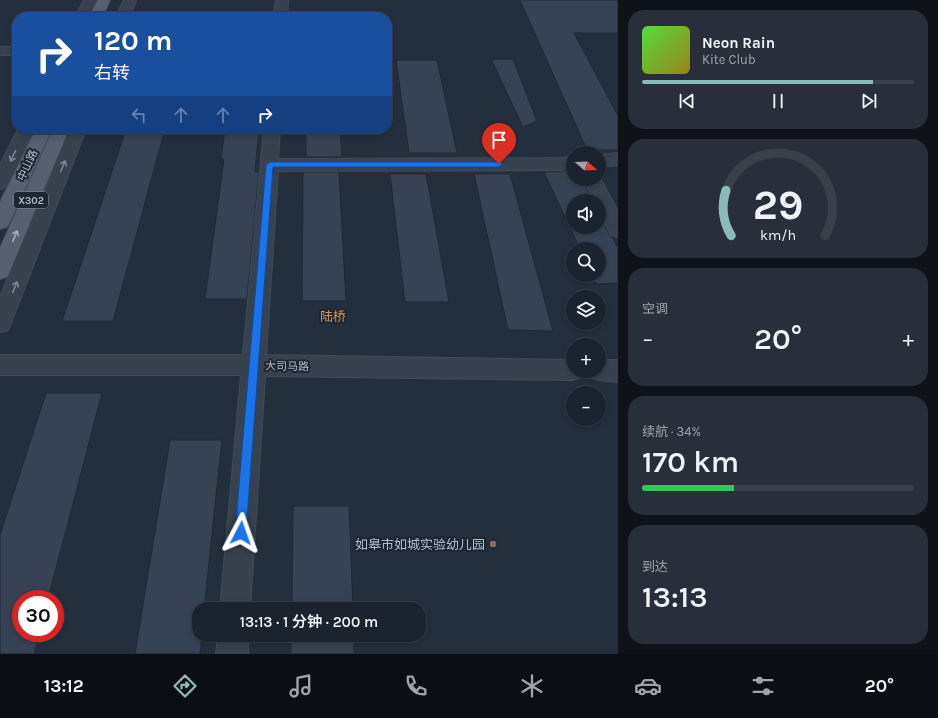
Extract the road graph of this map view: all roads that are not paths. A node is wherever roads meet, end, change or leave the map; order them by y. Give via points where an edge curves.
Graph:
1 (90, 0) edge
2 (104, 0) edge
3 (117, 0) edge
4 (130, 0) edge
5 (282, 0) edge
6 (84, 12) edge
7 (98, 12) edge
8 (112, 12) edge
9 (125, 12) edge
10 (281, 12) edge
11 (0, 51) edge
12 (12, 51) edge
13 (24, 134) edge
14 (42, 134) edge
15 (59, 134) edge
16 (76, 134) edge
17 (272, 134) edge
18 (618, 159) edge
19 (606, 160) edge
20 (566, 163) edge
21 (270, 165) junction
22 (0, 182) edge
23 (596, 186) edge
24 (0, 222) edge
25 (618, 230) edge
26 (0, 271) edge
27 (0, 323) edge
28 (0, 365) edge
29 (253, 365) junction
30 (566, 370) edge
31 (606, 370) edge
32 (618, 371) edge
33 (236, 602) edge
34 (233, 642) edge
35 (232, 654) edge

1 - 6 street
2 - 7 main road
3 - 8 main road
4 - 9 street
5 - 10 street
11 - 12 street
13 -> 22 street
14 - 24 main road, 中山路 / X302
26 -> 15 main road, 中山路 / X302
27 -> 16 street
17 - 21 street
18 - 19 street
20 - 21 street
21 - 29 street
23 - 25 street
28 - 29 street, 大司马路
29 - 30 street, 大司马路
29 - 33 street
31 - 32 street
34 - 35 street

